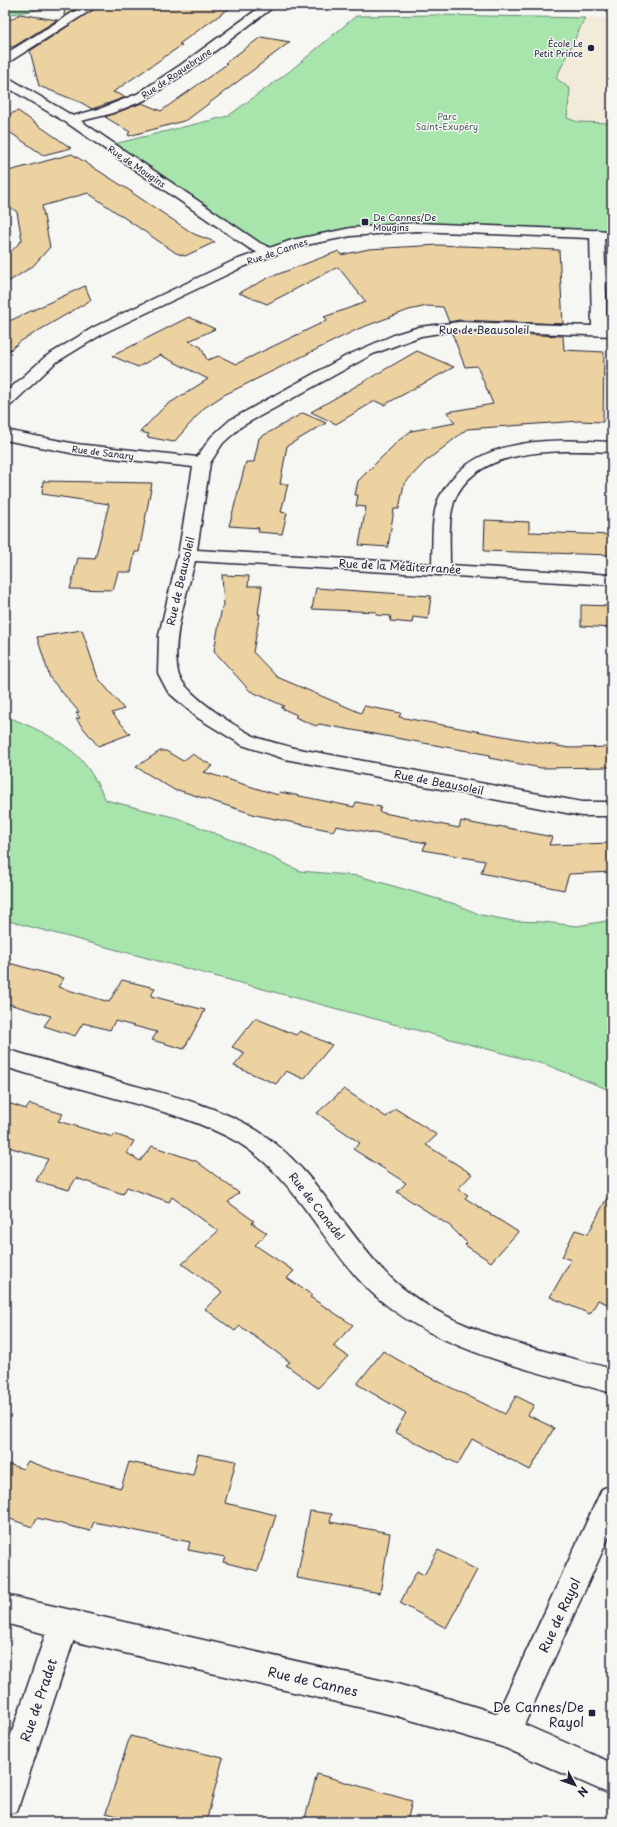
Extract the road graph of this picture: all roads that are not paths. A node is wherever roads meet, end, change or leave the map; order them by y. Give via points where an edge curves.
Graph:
1 (93, 5) edge
2 (270, 5) edge
3 (5, 59) edge
4 (5, 81) edge
5 (71, 120) junction
6 (597, 234) junction
7 (612, 234) edge
8 (268, 252) junction
9 (606, 331) edge
10 (5, 402) edge
11 (5, 435) edge
12 (612, 447) edge
13 (202, 463) junction
14 (187, 555) junction
15 (441, 569) junction
16 (612, 580) edge
17 (612, 809) edge
18 (5, 1058) edge
19 (612, 1381) edge
20 (612, 1498) edge
21 (5, 1609) edge
22 (64, 1624) junction
23 (505, 1732) junction
24 (612, 1779) edge
25 (5, 1799) edge

1 - 3 street
2 - 5 street, Rue de Roquebrune via 141,97 106,111
4 - 5 street, Rue de Mougins
5 - 8 street, Rue de Mougins via 255,246
6 - 7 street, Rue de Cannes
6 - 8 street, Rue de Cannes via 438,226 395,228 313,239
6 - 9 street
8 - 10 street, Rue de Cannes via 77,342 50,360
9 - 13 street, Rue de Beausoleil via 459,326 410,333 378,346 248,416 217,440
11 - 13 street, Rue de Sanary via 76,449
12 - 15 street via 536,447 496,456 468,472 448,496 444,509
13 - 14 street, Rue de Beausoleil
14 - 15 street, Rue de la Méditerranée
14 - 17 street, Rue de Beausoleil via 168,635 168,673 175,688 226,728 249,741 292,754 582,809
15 - 16 street, Rue de la Méditerranée
18 - 19 street, Rue de Canadel via 179,1108 243,1134 283,1164 374,1279 412,1308 460,1335
20 - 23 street, Rue de Rayol
21 - 22 street, Rue de Cannes
22 - 23 street, Rue de Cannes via 396,1700
22 - 25 street, Rue de Pradet
23 - 24 street, Rue de Cannes

